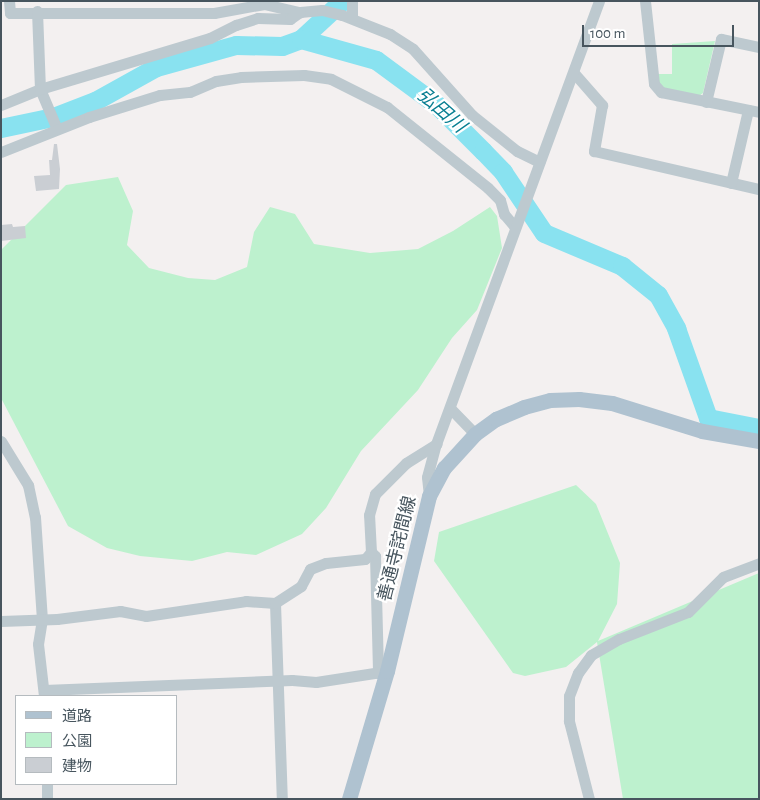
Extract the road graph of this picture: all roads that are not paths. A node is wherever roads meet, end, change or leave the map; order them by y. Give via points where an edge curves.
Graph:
1 (9, 1) edge
2 (352, 1) edge
3 (599, 1) edge
4 (645, 1) edge
5 (97, 7) edge
6 (45, 8) edge
7 (300, 12) junction
8 (347, 16) junction
9 (759, 47) edge
10 (574, 73) junction
11 (40, 89) junction
12 (706, 102) junction
13 (1, 105) edge
14 (753, 111) edge
15 (56, 129) junction
16 (1, 152) edge
17 (540, 162) junction
18 (731, 183) junction
19 (759, 189) edge
20 (516, 224) junction
21 (450, 408) junction
22 (475, 434) junction
23 (1, 441) edge
24 (759, 441) edge
25 (436, 444) junction
26 (429, 496) junction
27 (371, 552) junction
28 (759, 563) edge
29 (275, 603) junction
30 (42, 619) junction
31 (1, 621) edge
32 (383, 672) junction
33 (278, 682) junction
34 (44, 693) edge
35 (47, 785) edge
36 (47, 799) edge
37 (282, 799) edge
38 (350, 799) edge
39 (589, 799) edge

1 - 6 street via 10,12
2 - 8 street
3 - 10 street
4 - 12 street via 654,84 661,92
5 - 6 street
5 - 7 street via 214,13 264,4
6 - 11 street
7 - 8 street via 322,10
7 - 11 street via 290,19 258,18 236,24 210,38
8 - 17 street via 390,34 413,50 472,115 516,151
9 - 12 street via 721,38
10 - 17 street
10 - 18 street via 602,105 594,151
11 - 13 street
11 - 15 street
12 - 14 street
14 - 18 street
15 - 16 street
15 - 20 street via 160,95 190,92 216,81 304,75 330,79 387,107 412,126 488,188 500,200 504,214
17 - 20 street
18 - 19 street
20 - 21 street
21 - 22 street
21 - 25 street
22 - 24 main road, 善通寺詫間線 via 496,419 524,407 550,400 579,399 612,403 702,431
22 - 26 main road, 善通寺詫間線 via 444,468
23 - 30 street via 28,485 32,498
25 - 26 street via 427,477
25 - 27 street via 406,463 375,494 370,503
26 - 32 main road, 善通寺詫間線
27 - 29 street via 365,559 326,563 310,569 301,586
27 - 32 street via 375,556
28 - 39 street via 723,577 688,612 619,639 591,655 578,673 569,696 569,721
29 - 30 street via 246,602 146,616 120,611
29 - 33 street
30 - 31 street
30 - 34 street via 38,644
32 - 33 street via 316,682
32 - 38 main road, 善通寺詫間線
33 - 34 street
33 - 37 street
35 - 36 street

